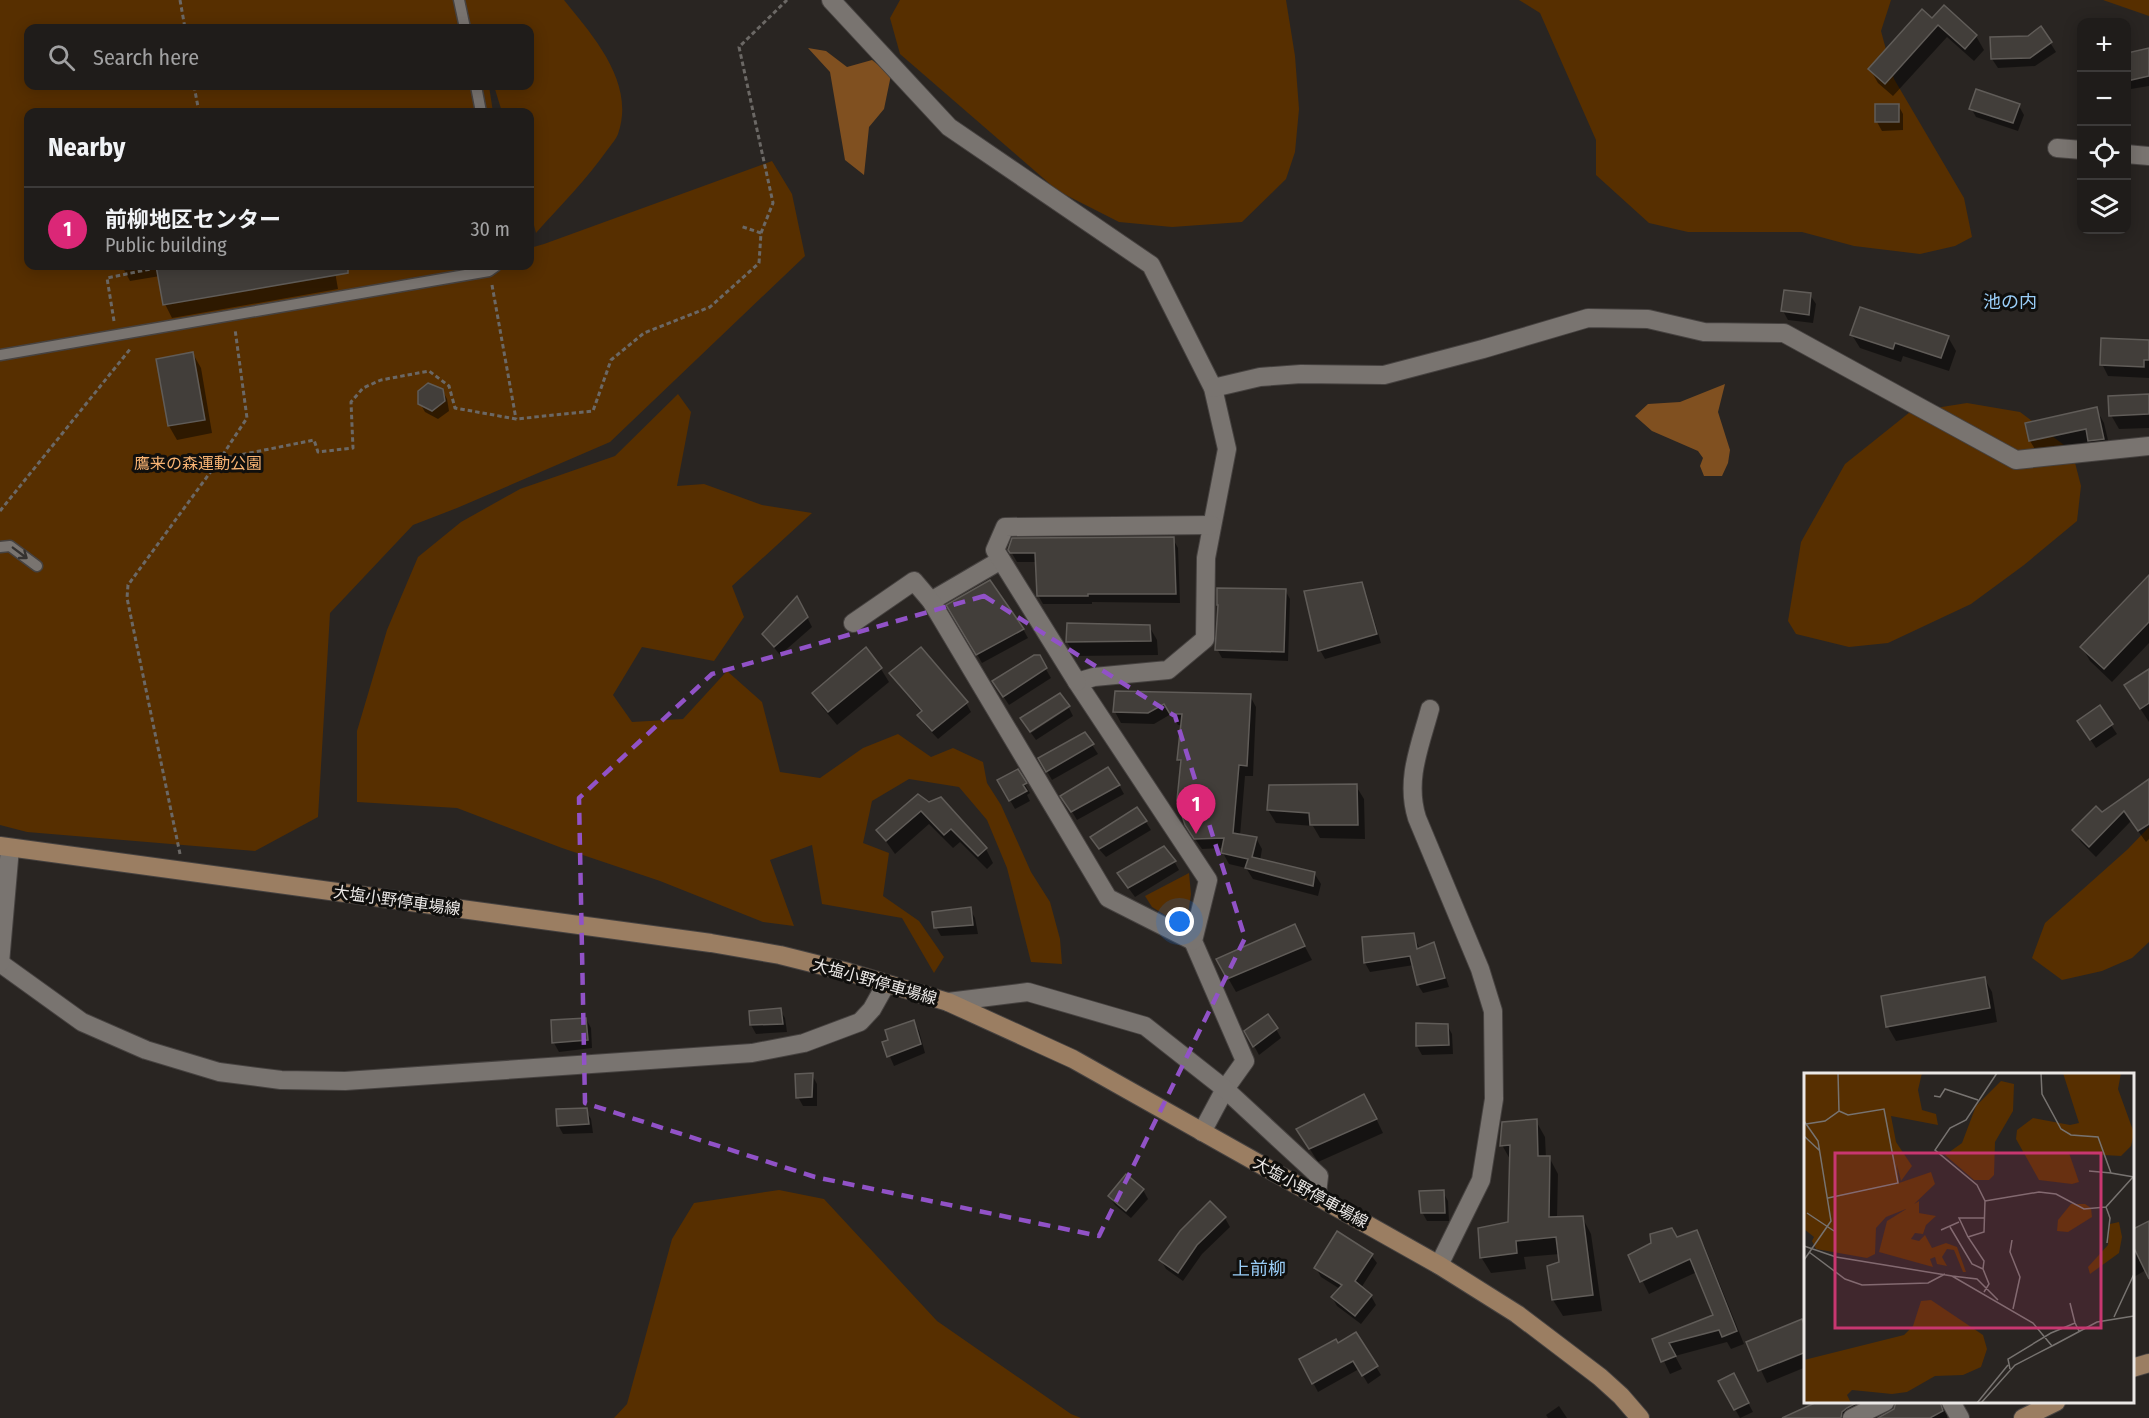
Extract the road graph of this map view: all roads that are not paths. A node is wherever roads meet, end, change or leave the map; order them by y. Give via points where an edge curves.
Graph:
1 (459, 0) edge
2 (831, 0) edge
3 (464, 24) edge
4 (477, 90) edge
5 (480, 108) edge
6 (2057, 148) dead end
7 (2077, 150) edge
8 (2131, 154) edge
9 (2149, 156) edge
10 (482, 270) edge
11 (0, 355) edge
12 (1213, 388) junction
13 (2149, 446) edge
14 (1212, 525) junction
15 (0, 547) edge
16 (1001, 560) junction
17 (37, 566) dead end
18 (931, 601) junction
19 (853, 623) dead end
20 (1077, 682) junction
21 (1430, 709) dead end
22 (5, 847) edge
23 (1193, 941) junction
24 (0, 963) edge
25 (886, 984) junction
26 (948, 1002) junction
27 (1225, 1089) junction
28 (1202, 1132) junction
29 (1317, 1194) junction
30 (1439, 1265) junction
31 (2149, 1363) edge
32 (2134, 1368) edge
33 (1881, 1403) edge
34 (1952, 1403) edge
35 (2052, 1403) edge
36 (1640, 1418) edge
37 (1852, 1418) edge
38 (1960, 1418) edge
39 (2024, 1418) edge

1 - 3 lane
2 - 12 street via 950,127 1151,264
4 - 5 lane
6 - 7 street
8 - 9 street
10 - 11 lane
12 - 13 street via 1260,377 1384,375 1588,318 1648,319 1704,332 1784,333 2016,460
12 - 14 street via 1227,449
14 - 16 street via 1005,527 995,550
14 - 20 street via 1206,558 1205,639 1168,670
15 -> 17 lane via 10,546
16 - 18 street
16 - 20 street
18 - 19 street via 914,581
18 - 23 street via 1108,898
20 - 23 street via 1208,880
21 - 30 street via 1413,773 1412,802 1480,969 1493,1011 1494,1099 1481,1180
22 - 24 street
22 - 25 main road, 大塩小野停車場線 via 711,943 780,955
23 - 27 street via 1245,1061
24 - 25 street via 82,1022 146,1050 219,1072 281,1080 345,1081 752,1053 804,1043 860,1023
25 - 26 main road, 大塩小野停車場線
26 - 27 street via 1028,992 1145,1026
26 - 28 main road, 大塩小野停車場線 via 1073,1059
27 - 28 street
27 - 29 street via 1319,1176
28 - 29 main road, 大塩小野停車場線
29 - 30 main road, 大塩小野停車場線
30 - 36 main road, 大塩小野停車場線 via 1517,1314 1600,1377
31 - 32 main road
33 - 37 street
34 - 38 street
35 - 39 main road

